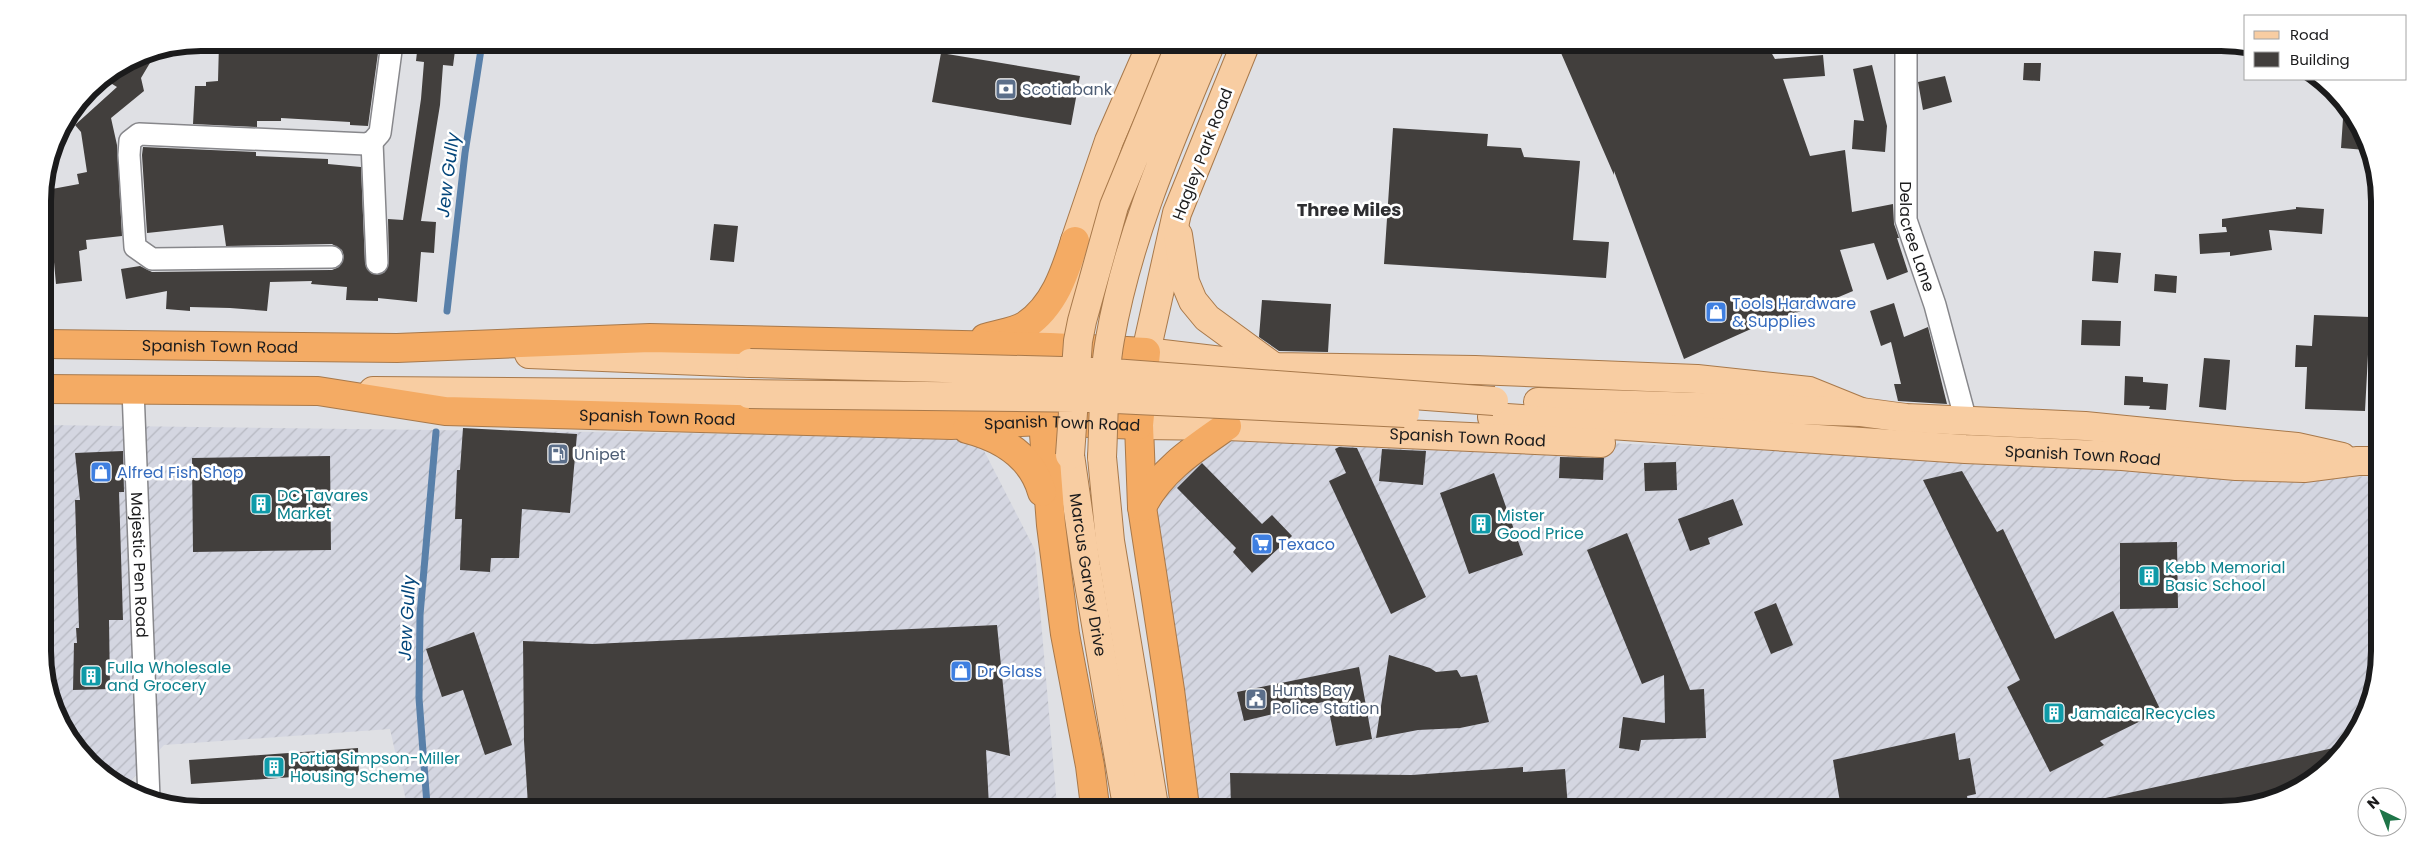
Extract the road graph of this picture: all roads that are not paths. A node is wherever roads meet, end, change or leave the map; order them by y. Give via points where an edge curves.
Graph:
1 (391, 51) edge
2 (1148, 51) edge
3 (1161, 51) edge
4 (1178, 51) edge
5 (1207, 51) edge
6 (1242, 51) edge
7 (1906, 51) edge
8 (372, 142) junction
9 (1177, 213) junction
10 (1075, 241) junction
11 (332, 257) dead end
12 (377, 263) dead end
13 (1109, 341) joint
14 (52, 344) edge
15 (922, 344) junction
16 (1050, 347) junction
17 (397, 348) junction
18 (1146, 352) junction
19 (1274, 367) junction
20 (52, 389) edge
21 (133, 390) junction
22 (318, 391) junction
23 (1493, 409) junction
24 (1861, 412) junction
25 (1043, 421) junction
26 (1966, 421) junction
27 (951, 425) junction
28 (1139, 425) junction
29 (1227, 426) junction
30 (1808, 439) junction
31 (2367, 461) edge
32 (1142, 507) junction
33 (1051, 525) junction
34 (150, 791) edge
35 (1094, 801) edge
36 (1126, 801) edge
37 (1153, 801) edge
38 (1184, 801) edge

1 - 8 street via 380,132
2 - 10 main road via 1109,141
3 - 9 main road via 1188,82 1194,118
4 - 36 main road, Marcus Garvey Drive, bridge via 1114,206 1078,341 1070,455
5 - 13 main road, Hagley Park Road, bridge via 1157,172 1131,246
6 - 9 main road, Hagley Park Road
7 - 26 street, Delacree Lane via 1906,220 1935,305
8 - 11 street via 139,134 130,142 135,247 143,254 152,259
8 - 12 street
9 - 18 main road, Hagley Park Road
9 - 19 main road via 1180,258 1193,301 1207,318
10 - 15 highway via 1052,299 1026,325 980,339
10 - 16 main road
13 - 37 main road, Marcus Garvey Drive, bridge via 1103,466 1110,541
14 - 17 highway, Spanish Town Road
15 - 16 highway, Spanish Town Road
15 - 17 highway, Spanish Town Road via 650,338
16 - 18 highway, Spanish Town Road
16 - 25 highway, Marcus Garvey Drive
17 - 23 main road, Spanish Town Road, bridge via 750,363 1099,372
18 - 19 main road, Spanish Town Road
18 - 28 highway
19 - 24 main road, Spanish Town Road via 1475,370 1697,379 1809,391
20 - 21 highway, Spanish Town Road
21 - 22 highway, Spanish Town Road
21 - 34 street, Majestic Pen Road
22 - 23 main road, Spanish Town Road, bridge via 1095,398
22 - 27 highway, Spanish Town Road via 445,411
23 - 24 main road, Spanish Town Road
23 - 30 main road, Spanish Town Road
24 - 26 main road, Spanish Town Road
25 - 27 highway, Spanish Town Road
25 - 28 highway, Spanish Town Road
25 - 33 highway, Marcus Garvey Drive
26 - 31 main road, Spanish Town Road via 2085,426 2297,447
27 - 33 highway via 989,434 1028,462 1038,475
28 - 29 main road, Spanish Town Road
28 - 32 highway
29 - 30 main road, Spanish Town Road via 1606,443 1740,444
29 - 32 highway via 1167,472 1151,489
30 - 31 main road, Spanish Town Road via 2275,467 2304,468
32 - 38 highway
33 - 35 highway, Marcus Garvey Drive via 1065,634

